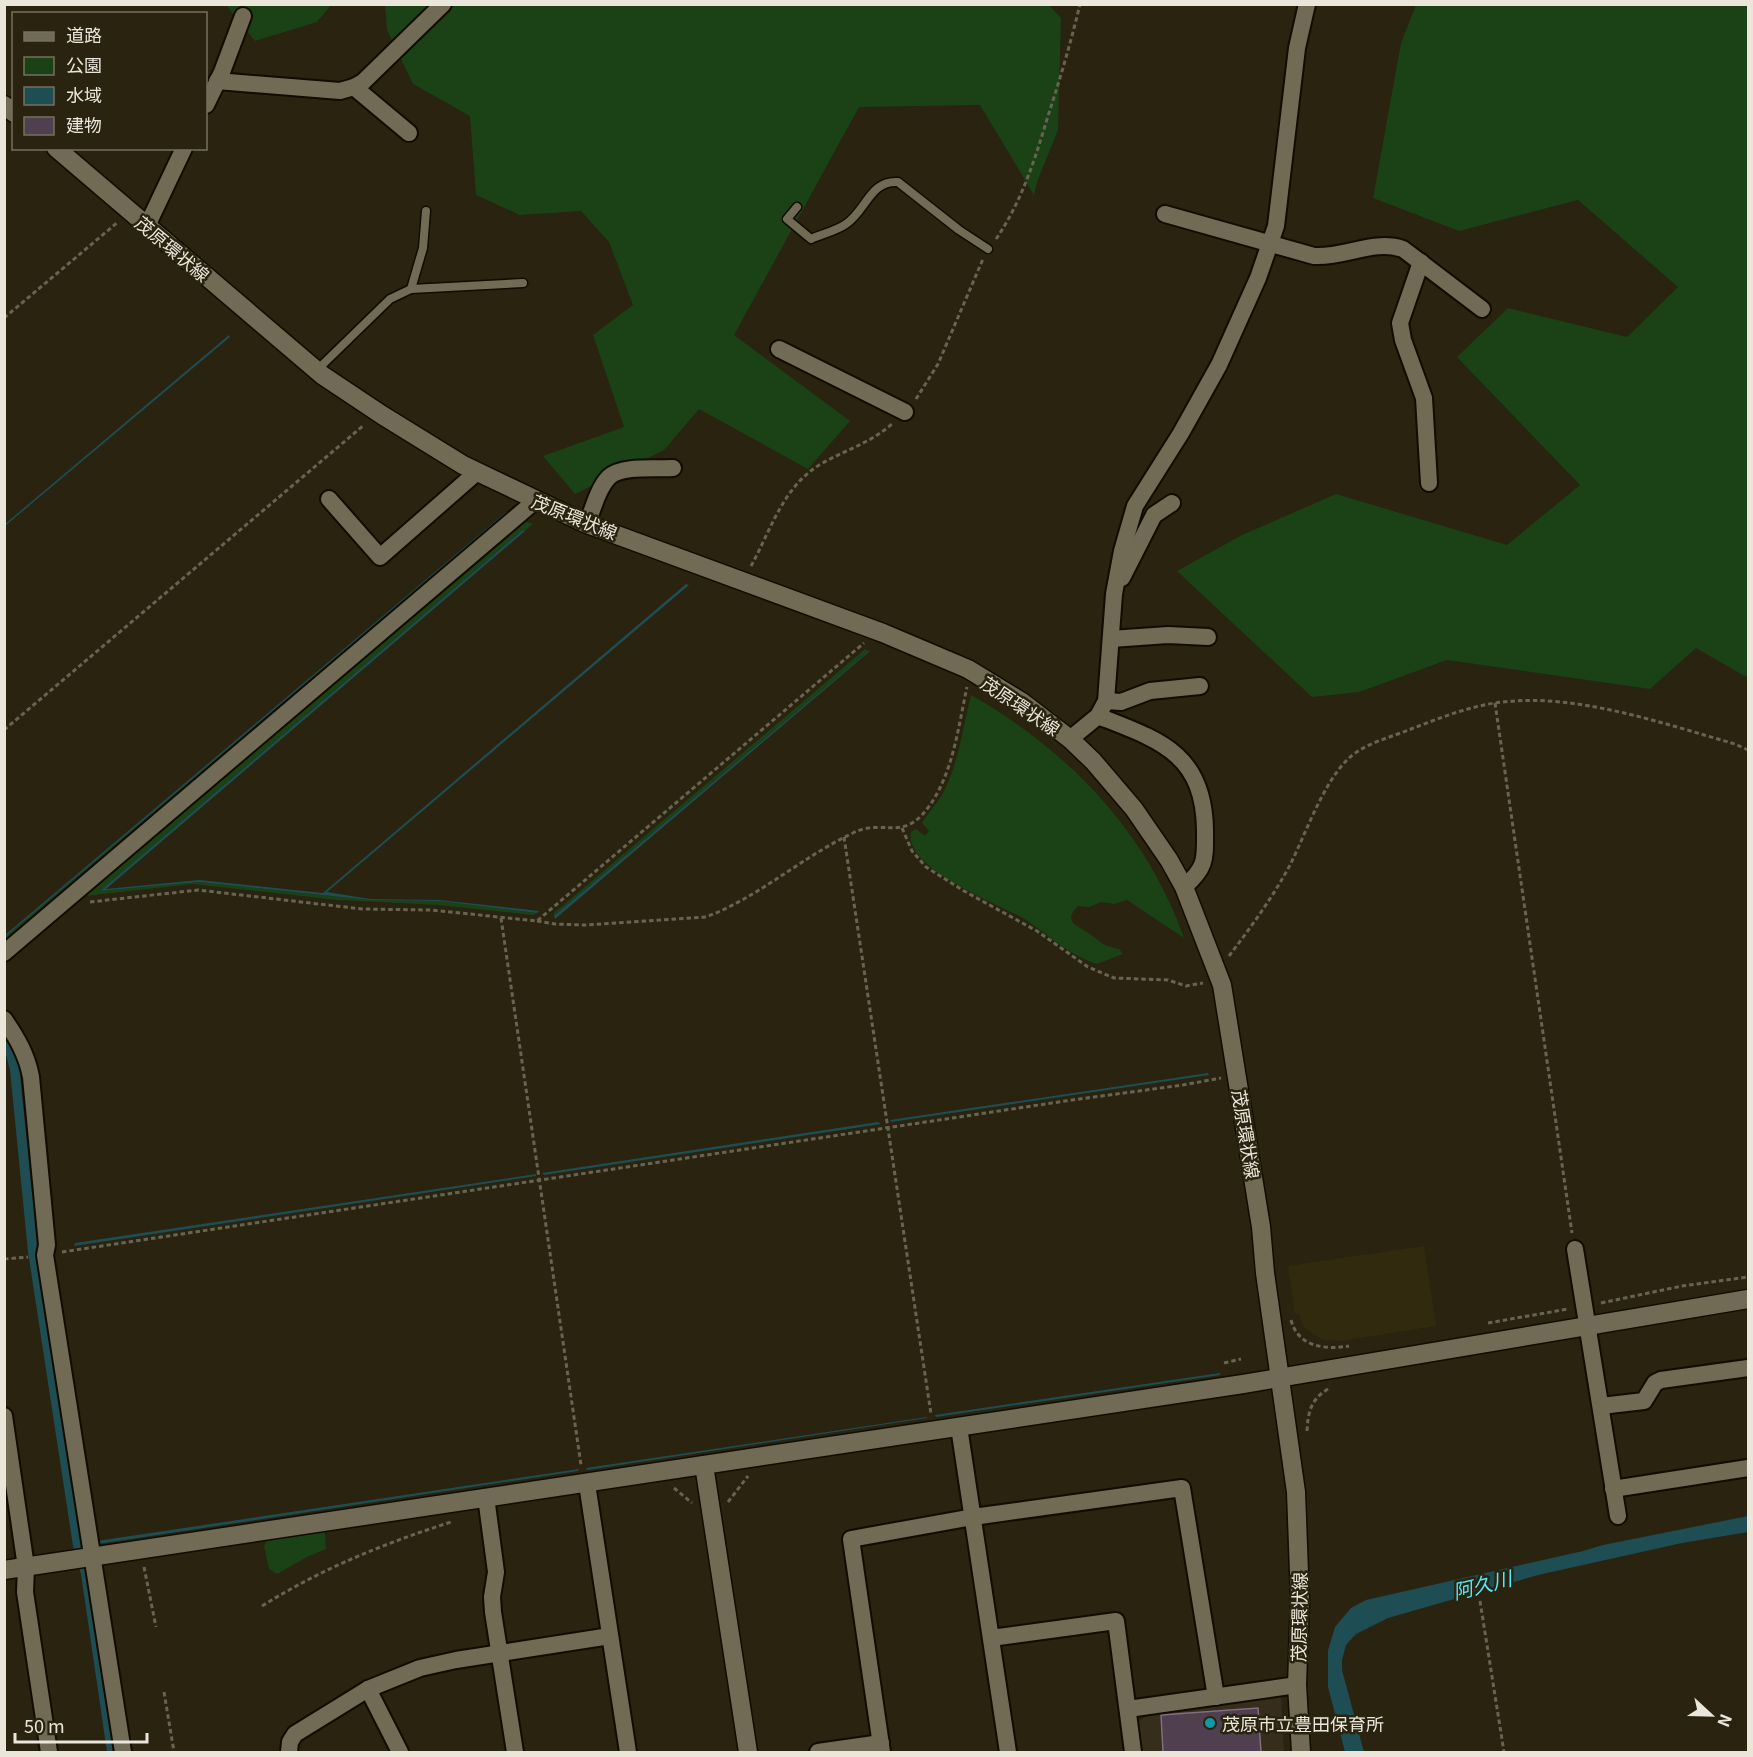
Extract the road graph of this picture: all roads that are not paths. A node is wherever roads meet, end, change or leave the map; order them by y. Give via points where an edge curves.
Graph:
1 (444, 4) edge
2 (1306, 4) edge
3 (243, 16) dead end
4 (218, 81) junction
5 (354, 87) junction
6 (207, 103) edge
7 (409, 133) dead end
8 (58, 150) edge
9 (183, 150) edge
10 (797, 207) dead end
11 (426, 211) dead end
12 (1165, 214) dead end
13 (147, 226) junction
14 (1270, 244) junction
15 (988, 249) road end
16 (1421, 262) junction
17 (523, 283) dead end
18 (411, 289) junction
19 (1482, 309) dead end
20 (779, 349) dead end
21 (317, 370) junction
22 (905, 412) road end
23 (673, 468) dead end
24 (477, 472) junction
25 (1429, 483) dead end
26 (329, 499) dead end
27 (535, 501) junction
28 (1172, 503) dead end
29 (587, 524) junction
30 (1114, 594) junction
31 (1208, 637) dead end
32 (1111, 639) junction
33 (1200, 686) dead end
34 (1102, 709) junction
35 (1070, 739) junction
36 (1184, 887) junction
37 (4, 953) edge
38 (4, 1019) edge
39 (1575, 1249) road end
40 (1749, 1299) edge
41 (1588, 1326) junction
42 (1749, 1368) edge
43 (1280, 1377) junction
44 (1601, 1406) junction
45 (4, 1416) edge
46 (959, 1427) junction
47 (704, 1465) junction
48 (1749, 1468) edge
49 (586, 1484) junction
50 (1614, 1489) junction
51 (486, 1497) junction
52 (1618, 1516) dead end
53 (973, 1517) junction
54 (92, 1556) junction
55 (26, 1567) junction
56 (4, 1570) edge
57 (610, 1636) junction
58 (991, 1638) junction
59 (501, 1653) junction
60 (1297, 1685) junction
61 (368, 1689) junction
62 (1216, 1697) junction
63 (1128, 1709) junction
64 (881, 1748) edge
65 (49, 1752) edge
66 (123, 1752) edge
67 (289, 1752) edge
68 (400, 1752) edge
69 (515, 1752) edge
70 (628, 1752) edge
71 (748, 1752) edge
72 (818, 1752) edge
73 (1008, 1752) edge
74 (1133, 1752) edge
75 (1300, 1752) edge

1 - 5 street
2 - 14 street via 1297,48 1276,226
3 - 4 street
4 - 5 street via 340,91
4 - 6 street
5 - 7 street
8 - 13 main road, 茂原環状線
9 - 13 street
10 - 15 lane via 787,219 811,239 847,224 878,187 888,181 898,182
11 - 18 lane via 423,248
12 - 14 street
13 - 21 main road, 茂原環状線
14 - 16 street via 1326,257 1390,245
14 - 30 street via 1219,365 1136,506
16 - 19 street
16 - 25 street via 1400,322 1424,398
17 - 18 lane
18 - 21 lane via 390,299
20 - 22 street
21 - 24 main road, 茂原環状線 via 382,415
23 - 29 street via 620,470 609,477
24 - 26 street via 380,557
24 - 27 main road, 茂原環状線
27 - 29 main road, 茂原環状線
27 - 37 street
28 - 30 street via 1154,515
29 - 35 main road, 茂原環状線 via 883,633 971,671 1022,702
30 - 32 street
31 - 32 street
32 - 34 street
33 - 34 street via 1150,691
34 - 35 street
34 - 36 street via 1164,745 1197,781 1204,811 1205,860 1197,876
35 - 36 main road, 茂原環状線 via 1134,809
36 - 43 main road, 茂原環状線 via 1218,976 1261,1227
38 - 54 street via 21,1045 31,1077 45,1255
39 - 41 street
40 - 41 main road
41 - 43 main road
41 - 44 street
42 - 44 street via 1661,1380 1644,1401
43 - 46 main road
43 - 60 main road, 茂原環状線 via 1296,1492 1300,1599
44 - 50 street
45 - 55 street
46 - 47 main road
46 - 53 street
47 - 49 main road
47 - 71 main road
48 - 50 street
49 - 51 main road
49 - 57 street
50 - 52 street
51 - 54 main road
51 - 59 street via 496,1572 493,1612
53 - 58 street
53 - 62 street via 1182,1488
53 - 64 street via 851,1539
54 - 55 main road
54 - 66 street
55 - 56 main road
55 - 65 street via 25,1592
57 - 59 street
57 - 70 street
58 - 63 street via 1116,1621
58 - 73 street
59 - 61 street via 420,1668
59 - 69 street
60 - 62 street
60 - 75 main road, 茂原環状線
61 - 67 street via 295,1734
61 - 68 street
62 - 63 street
63 - 74 street
64 - 72 street

